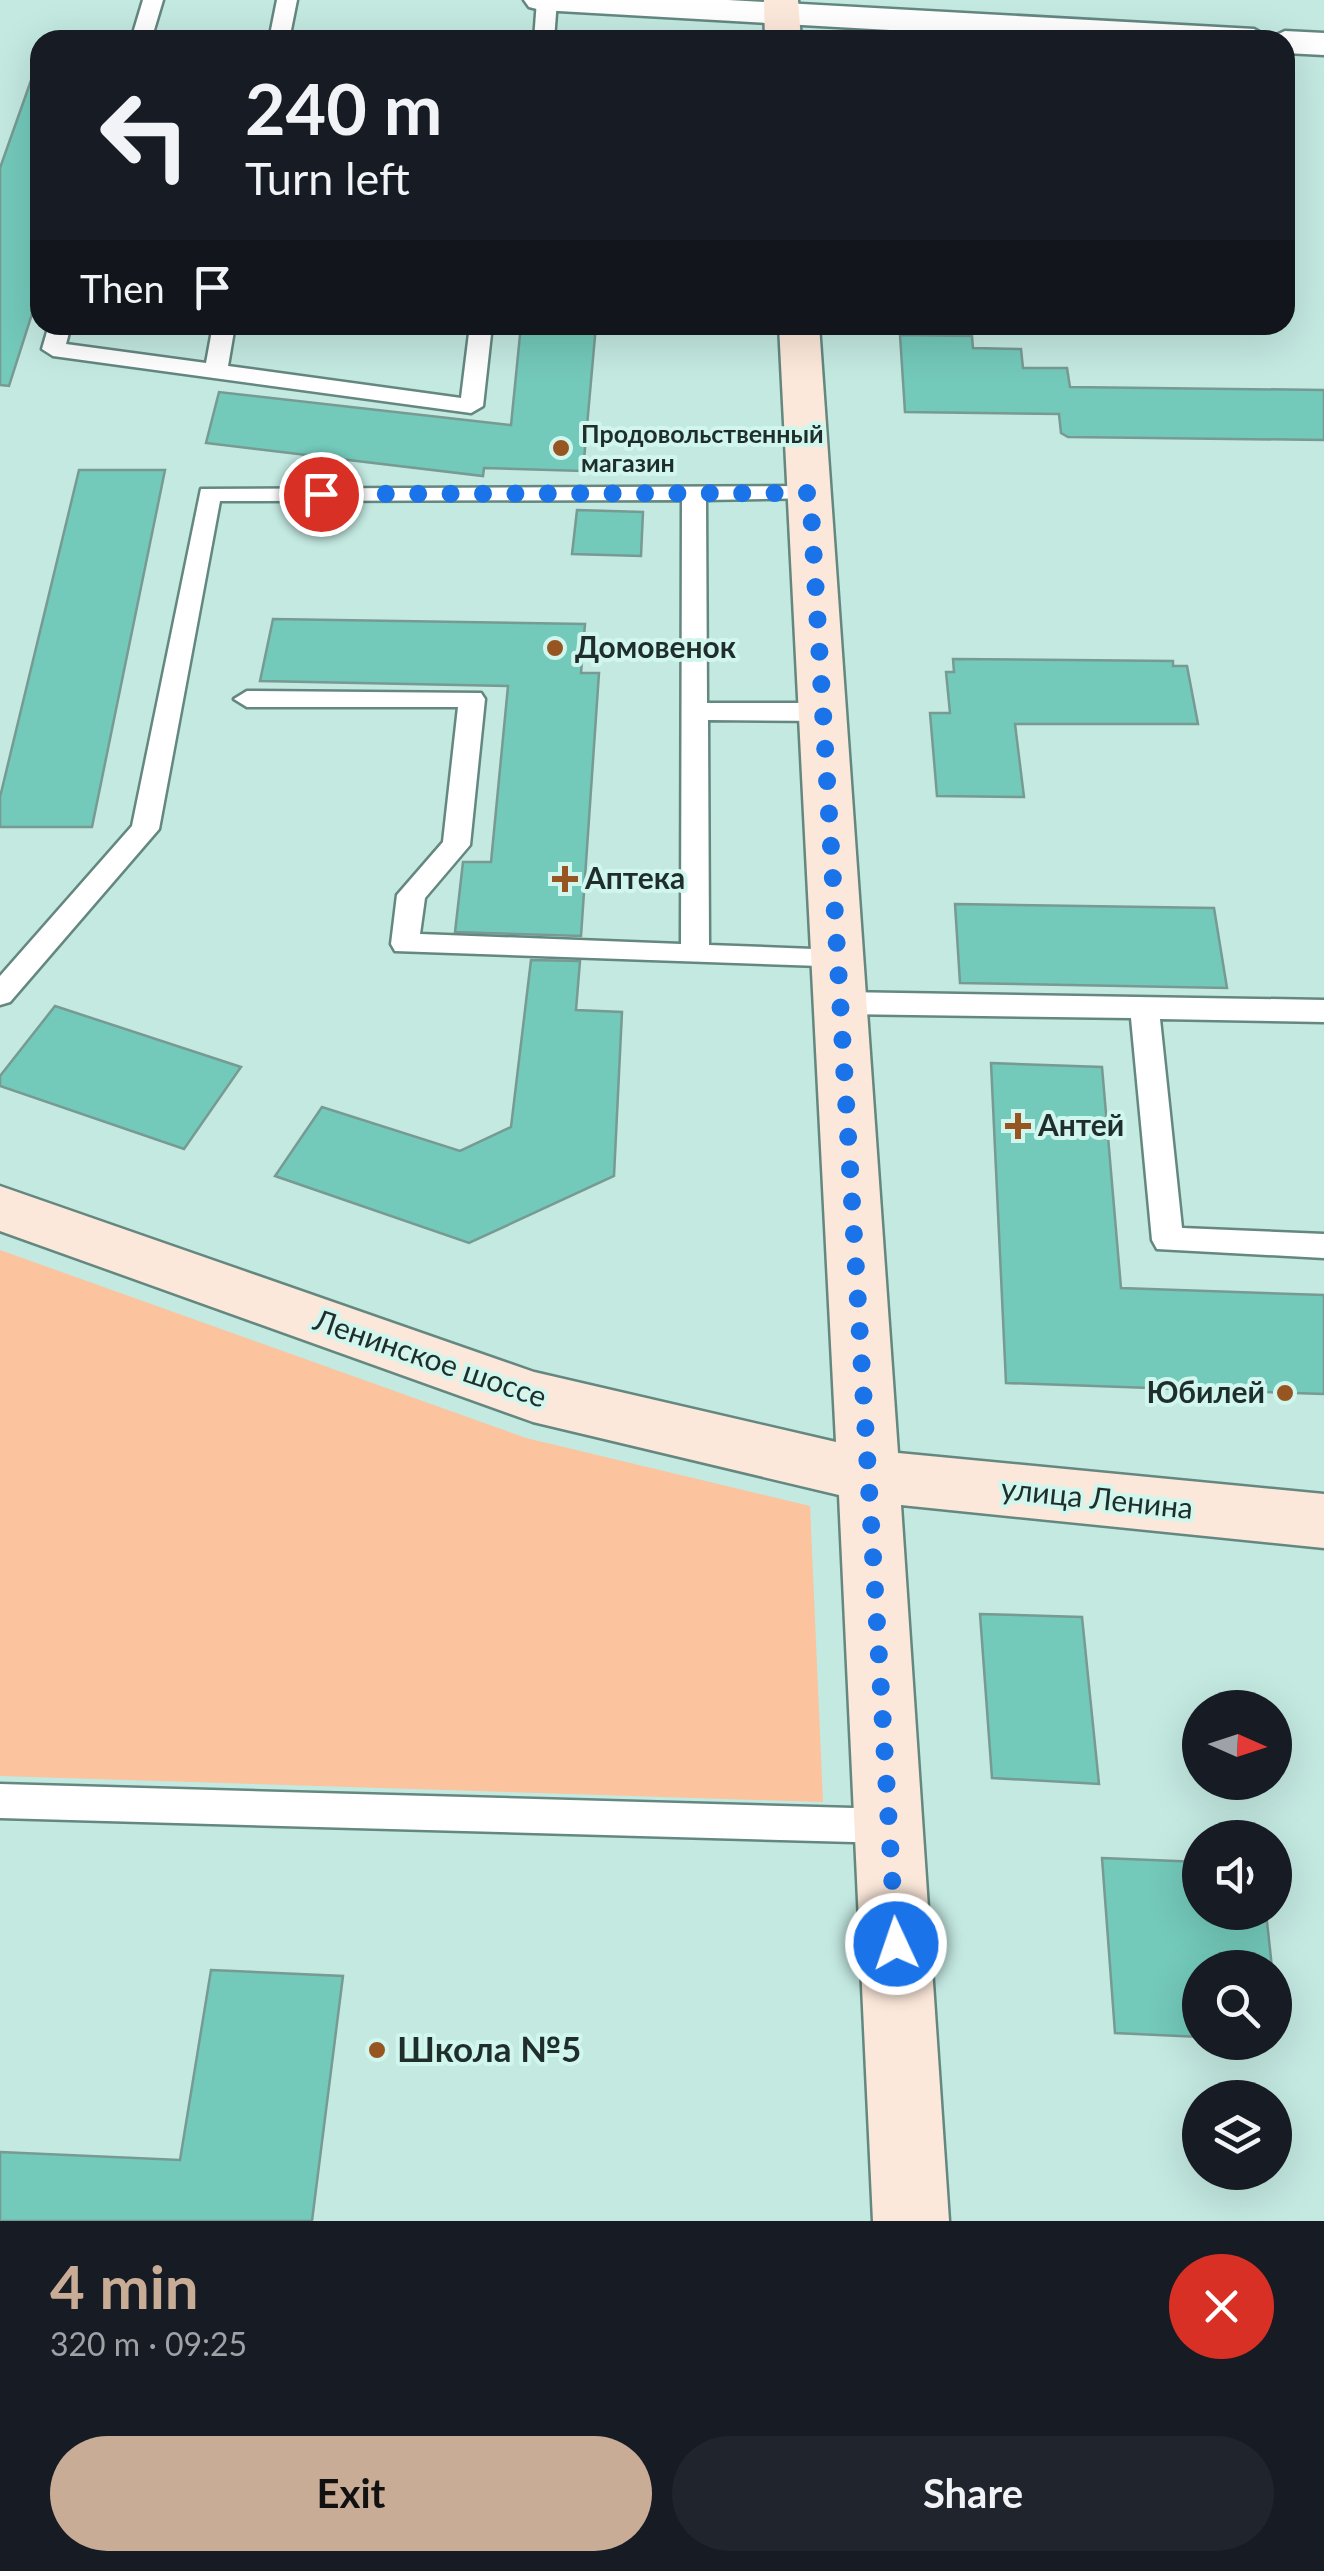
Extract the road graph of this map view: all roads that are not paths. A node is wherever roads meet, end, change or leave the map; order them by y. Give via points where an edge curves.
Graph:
1 (152, 0) edge
2 (287, 0) edge
3 (544, 0) edge
4 (782, 18) edge
5 (144, 30) edge
6 (280, 30) edge
7 (544, 30) edge
8 (1039, 30) edge
9 (1295, 43) edge
10 (1324, 44) edge
11 (57, 335) edge
12 (222, 335) edge
13 (480, 335) edge
14 (799, 335) edge
15 (216, 373) junction
16 (694, 493) junction
17 (810, 493) junction
18 (247, 698) dead end
19 (693, 711) junction
20 (826, 712) junction
21 (695, 954) junction
22 (841, 982) junction
23 (0, 995) edge
24 (1144, 1008) junction
25 (1324, 1011) edge
26 (0, 1208) edge
27 (1324, 1246) edge
28 (870, 1476) junction
29 (1324, 1521) edge
30 (0, 1801) edge
31 (890, 1826) junction
32 (911, 2221) edge

1 - 5 lane
2 - 6 lane
3 - 4 street
3 - 7 lane
4 - 8 street
9 - 10 street
11 - 15 lane via 53,349
12 - 15 lane
13 - 15 lane via 471,406
14 - 17 street
16 - 17 lane
16 - 19 lane
16 - 23 lane via 209,494 145,829
17 - 20 street
18 - 21 lane via 472,699 456,845 411,894 405,944
19 - 20 lane
19 - 21 lane
20 - 22 street
21 - 22 lane
22 - 24 lane
22 - 28 street
24 - 25 lane
24 - 27 lane via 1168,1240
26 - 28 street, Ленинское шоссе via 533,1397
28 - 29 street, улица Ленина
28 - 31 street
30 - 31 lane
31 - 32 street

